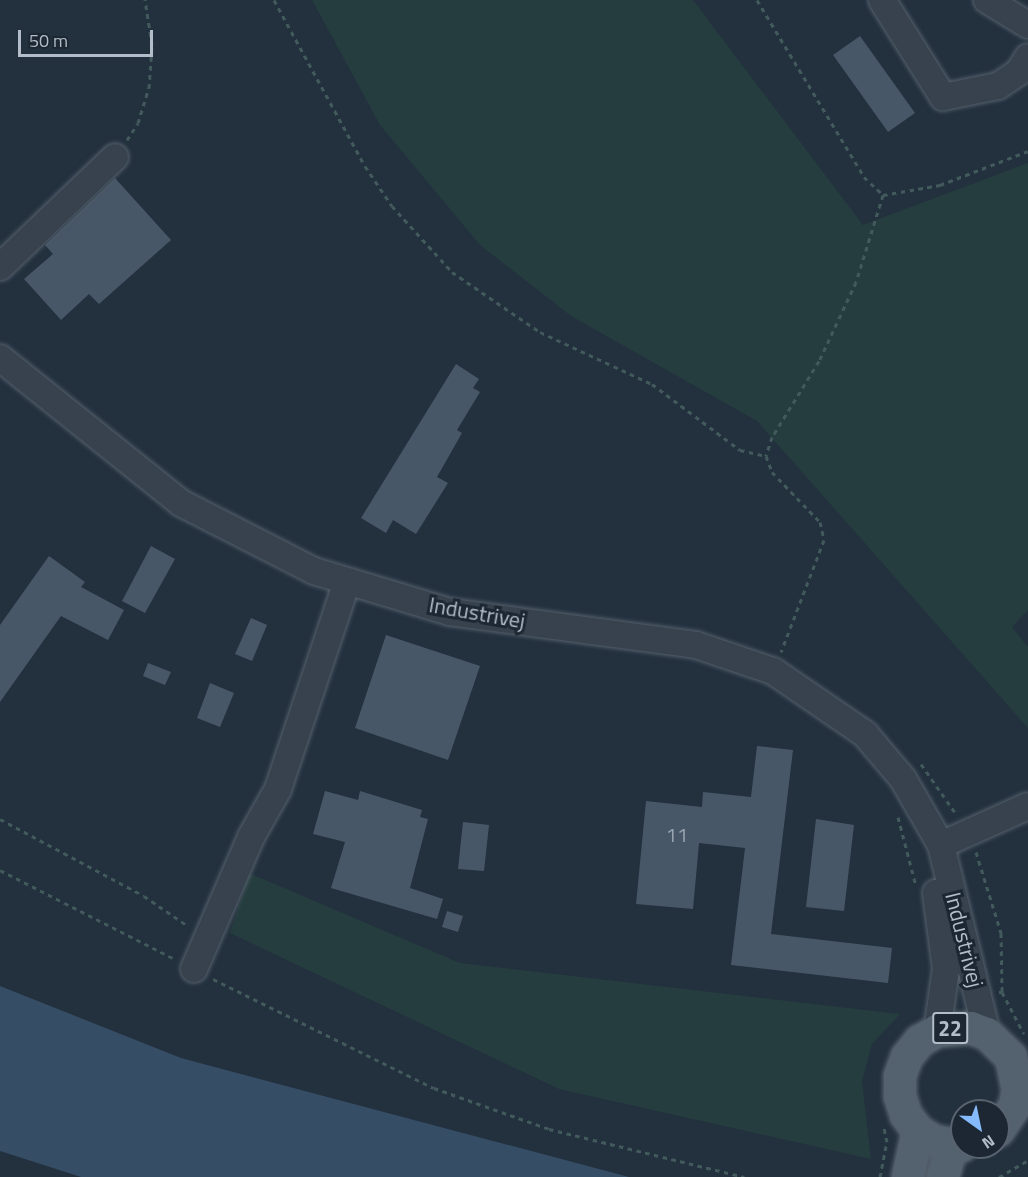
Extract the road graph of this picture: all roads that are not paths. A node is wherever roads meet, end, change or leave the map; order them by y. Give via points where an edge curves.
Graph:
1 (882, 0) edge
2 (987, 0) edge
3 (1028, 25) edge
4 (1028, 57) edge
5 (115, 157) road end
6 (0, 267) edge
7 (0, 358) edge
8 (347, 581) junction
9 (1028, 806) edge
10 (941, 845) junction
11 (194, 969) road end
12 (937, 1031) junction
13 (987, 1034) junction
14 (1014, 1116) edge
15 (918, 1131) junction
16 (950, 1144) edge
17 (951, 1159) edge
18 (908, 1177) edge
19 (943, 1177) edge

1 - 4 street via 943,97 998,86 1019,72
2 - 3 street
5 - 6 street
7 - 8 street, Industrivej via 181,503 314,571
8 - 10 street, Industrivej via 450,612 696,645 773,671 865,734 903,779
8 - 11 street via 278,789 251,837
9 - 10 street
10 - 12 street, Industrivej via 934,880 946,969
10 - 13 street, Industrivej
12 - 13 main road, 22 via 971,1028
12 - 15 main road, 22 via 913,1049 900,1076 900,1096 906,1115
13 - 14 main road, 22 via 1000,1044 1014,1065 1018,1090
15 - 16 main road via 934,1141
15 - 18 main road
17 - 19 main road

